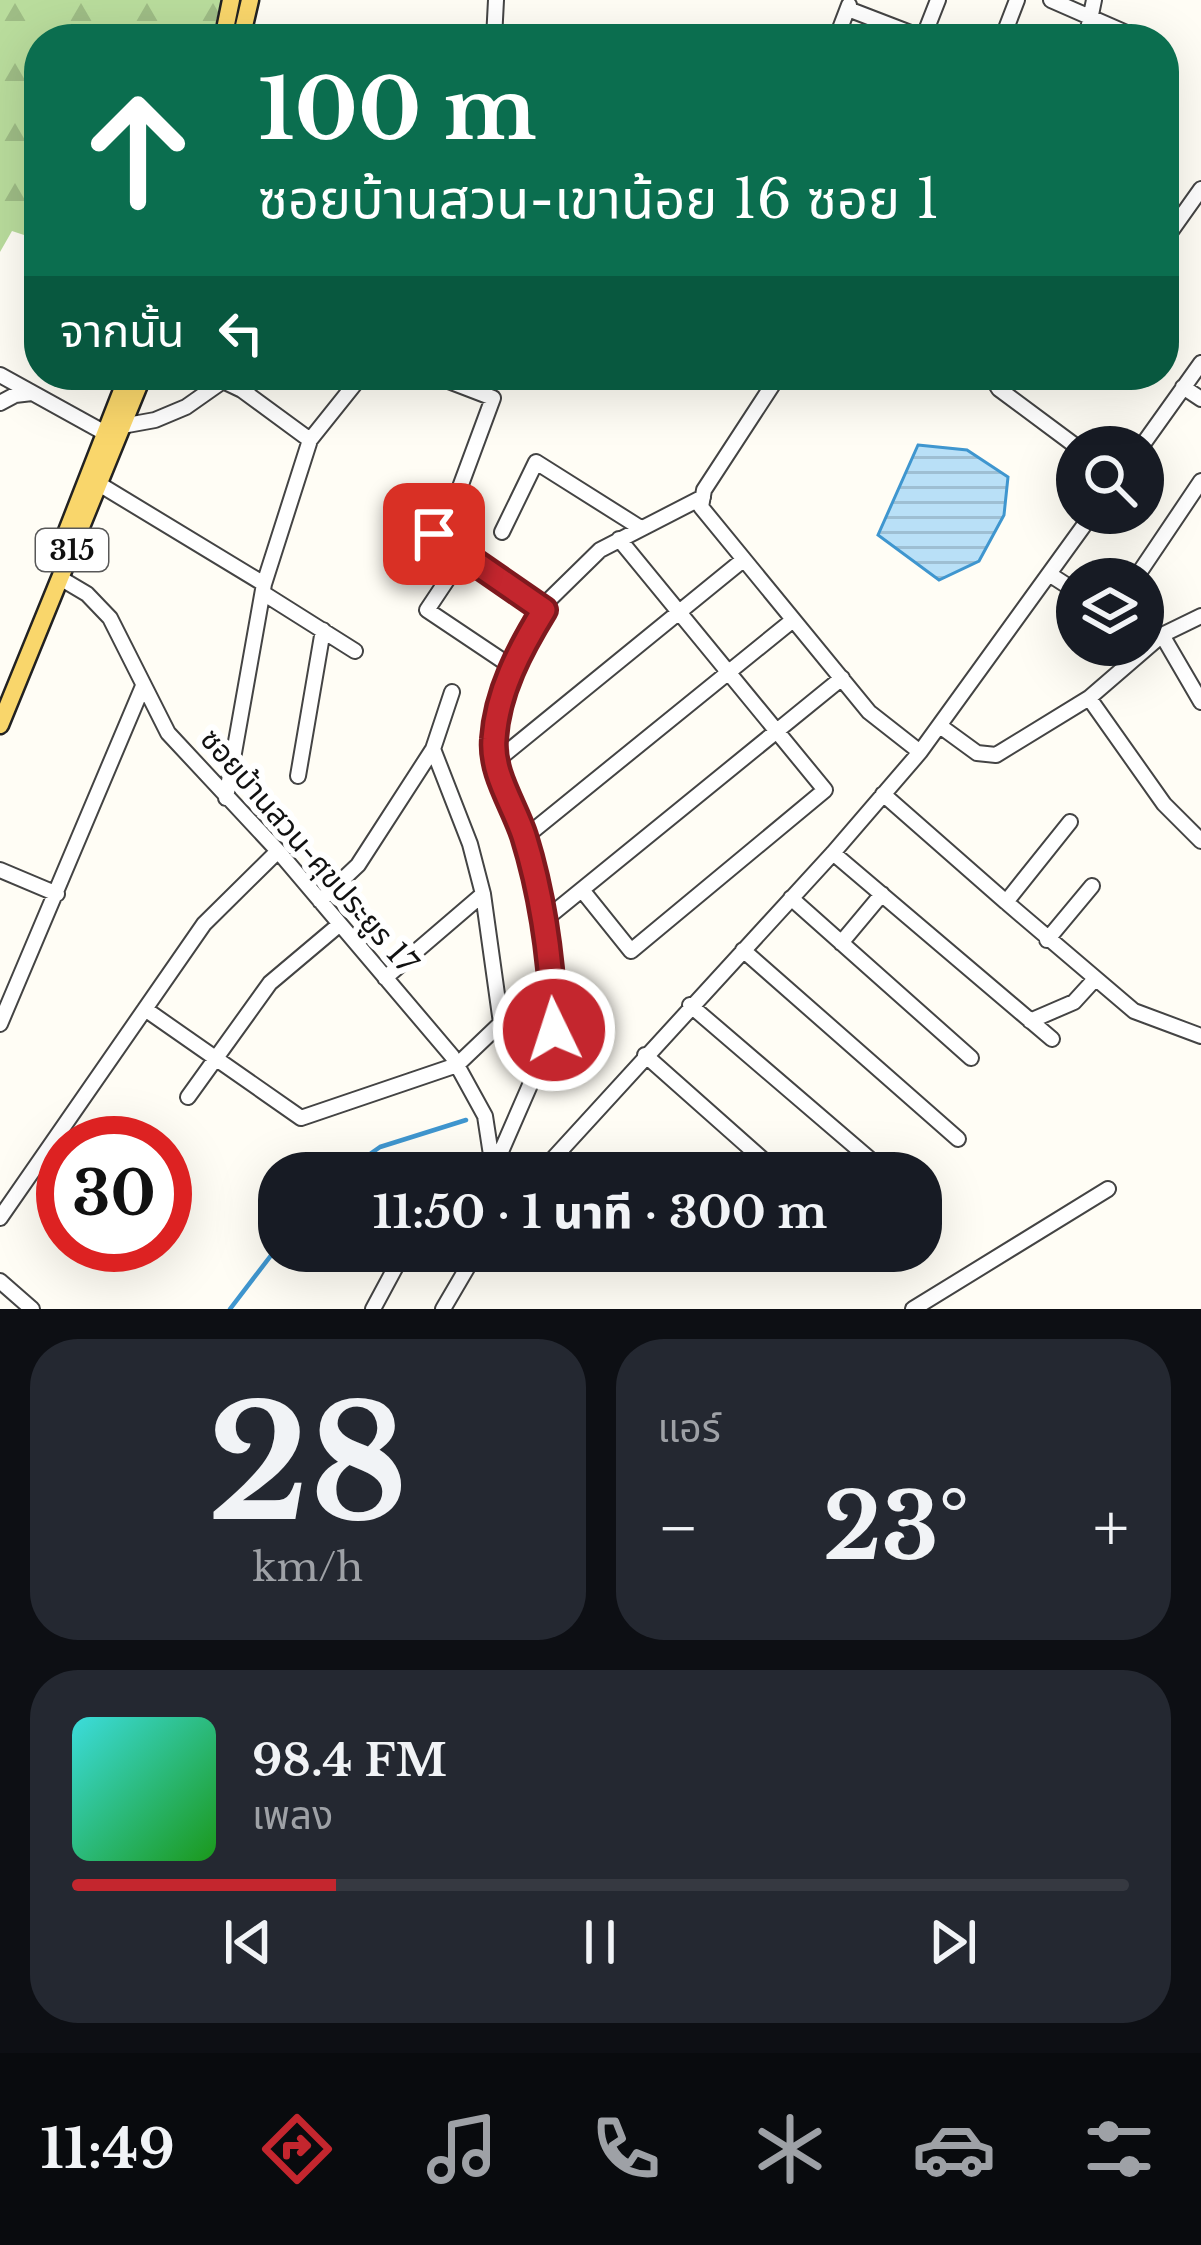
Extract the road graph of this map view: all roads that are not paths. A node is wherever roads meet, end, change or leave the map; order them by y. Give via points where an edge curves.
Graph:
1 (1051, 0) edge
2 (1094, 0) edge
3 (847, 2) edge
4 (1091, 18) junction
5 (904, 24) edge
6 (1090, 24) edge
7 (1105, 24) edge
8 (1201, 189) edge
9 (1180, 218) edge
10 (1201, 363) edge
11 (1184, 387) junction
12 (27, 390) edge
13 (124, 390) edge
14 (135, 390) edge
15 (210, 390) edge
16 (242, 390) edge
17 (350, 390) edge
18 (472, 390) edge
19 (770, 390) edge
20 (1000, 390) edge
21 (32, 393) junction
22 (1201, 399) edge
23 (0, 403) edge
24 (1156, 426) edge
25 (114, 429) junction
26 (1056, 431) edge
27 (310, 440) junction
28 (98, 484) junction
29 (1200, 485) edge
30 (703, 497) junction
31 (638, 527) junction
32 (502, 532) dead end
33 (1078, 534) edge
34 (619, 539) junction
35 (463, 556) junction
36 (1150, 558) edge
37 (742, 560) junction
38 (1049, 574) junction
39 (60, 578) junction
40 (1056, 578) edge
41 (264, 588) junction
42 (544, 610) junction
43 (679, 612) junction
44 (1201, 616) edge
45 (793, 620) junction
46 (323, 630) junction
47 (1164, 634) edge
48 (1164, 638) edge
49 (356, 651) dead end
50 (1126, 666) edge
51 (512, 667) junction
52 (728, 673) junction
53 (842, 679) junction
54 (142, 686) junction
55 (452, 692) dead end
56 (1089, 698) junction
57 (0, 700) edge
58 (1201, 703) edge
59 (0, 724) edge
60 (940, 726) junction
61 (777, 731) junction
62 (433, 748) junction
63 (920, 752) junction
64 (495, 762) junction
65 (298, 776) dead end
66 (884, 794) junction
67 (226, 798) junction
68 (1070, 822) dead end
69 (524, 838) junction
70 (1201, 841) edge
71 (278, 851) junction
72 (833, 853) junction
73 (0, 870) edge
74 (1092, 886) dead end
75 (582, 890) junction
76 (57, 894) junction
77 (483, 894) junction
78 (882, 894) junction
79 (791, 898) junction
80 (320, 901) junction
81 (1006, 902) junction
82 (542, 922) junction
83 (340, 924) junction
84 (1047, 940) junction
85 (841, 943) junction
86 (743, 950) junction
87 (386, 978) junction
88 (1095, 979) junction
89 (690, 1005) junction
90 (146, 1009) junction
91 (1030, 1021) junction
92 (0, 1024) edge
93 (1201, 1036) edge
94 (1052, 1040) dead end
95 (646, 1054) junction
96 (215, 1058) junction
97 (971, 1058) dead end
98 (457, 1065) junction
99 (188, 1097) dead end
100 (958, 1139) dead end
101 (490, 1152) edge
102 (502, 1152) edge
103 (559, 1152) edge
104 (755, 1152) edge
105 (862, 1152) edge
106 (1108, 1189) dead end
107 (0, 1218) edge
108 (393, 1272) edge
109 (464, 1272) edge
110 (0, 1281) edge
111 (32, 1309) edge
112 (373, 1309) edge
113 (443, 1309) edge
114 (913, 1309) edge

1 - 4 street
2 - 4 street
3 - 5 street
4 - 6 street
4 - 7 street
8 - 9 street
10 - 11 street
11 - 22 street
11 - 24 street
12 - 21 street
13 - 25 main road, 315
14 - 25 main road, 315
15 - 25 street via 155,420
16 - 27 street
17 - 27 street
18 - 35 street via 493,398 454,506 434,534
19 - 30 street
20 - 26 street
21 - 23 street
21 - 25 street
25 - 28 main road, 315
25 - 57 main road, 315
27 - 41 street
28 - 39 main road, 315
28 - 41 street
29 - 36 street
30 - 31 street
30 - 37 street via 700,507
31 - 32 street via 536,462
31 - 34 street
33 - 38 street
34 - 42 street
34 - 43 street
35 - 42 street
35 - 51 street via 427,610
37 - 43 street
37 - 45 street
38 - 40 street
38 - 60 street
39 - 54 street, ซอยบ้านสวน-ศุขประยูร 17 via 110,619
39 - 59 main road, 315
41 - 46 street
41 - 67 street
42 - 51 street
43 - 52 street
43 - 64 street
44 - 47 street
45 - 52 street
45 - 53 street
46 - 49 street
46 - 65 street
48 - 58 street
50 - 56 street
51 - 64 street
52 - 61 street
52 - 69 street
53 - 61 street
53 - 63 street
54 - 67 street, ซอยบ้านสวน-ศุขประยูร 17 via 168,733
54 - 76 street
55 - 62 street
56 - 60 street via 995,754 977,753
56 - 70 street via 1164,804
60 - 63 street
61 - 75 street
61 - 75 street via 825,790 631,951
62 - 77 street
62 - 80 street via 358,865
63 - 66 street
64 - 69 street
66 - 72 street
66 - 81 street
67 - 71 street, ซอยบ้านสวน-ศุขประยูร 17
68 - 81 street
69 - 82 street
71 - 80 street, ซอยบ้านสวน-ศุขประยูร 17
71 - 90 street via 204,924
72 - 78 street
72 - 79 street
73 - 76 street
74 - 84 street
75 - 82 street
76 - 92 street
77 - 87 street
77 - 98 street via 501,1023
78 - 85 street
78 - 91 street
79 - 85 street
79 - 86 street
80 - 83 street, ซอยบ้านสวน-ศุขประยูร 17
81 - 84 street
82 - 102 street via 554,1030
83 - 87 street, ซอยบ้านสวน-ศุขประยูร 17
83 - 96 street via 270,983
84 - 88 street
85 - 97 street
86 - 89 street
86 - 100 street
87 - 98 street, ซอยบ้านสวน-ศุขประยูร 17
88 - 91 street via 1074,1002
88 - 93 street via 1134,1011
89 - 95 street
89 - 105 street
90 - 96 street
90 - 107 street
91 - 94 street
95 - 103 street
95 - 104 street
96 - 98 street via 301,1118
96 - 99 street
98 - 101 street, ซอยบ้านสวน-ศุขประยูร 17 via 485,1116
106 - 114 street
108 - 112 street
109 - 113 street
110 - 111 street

